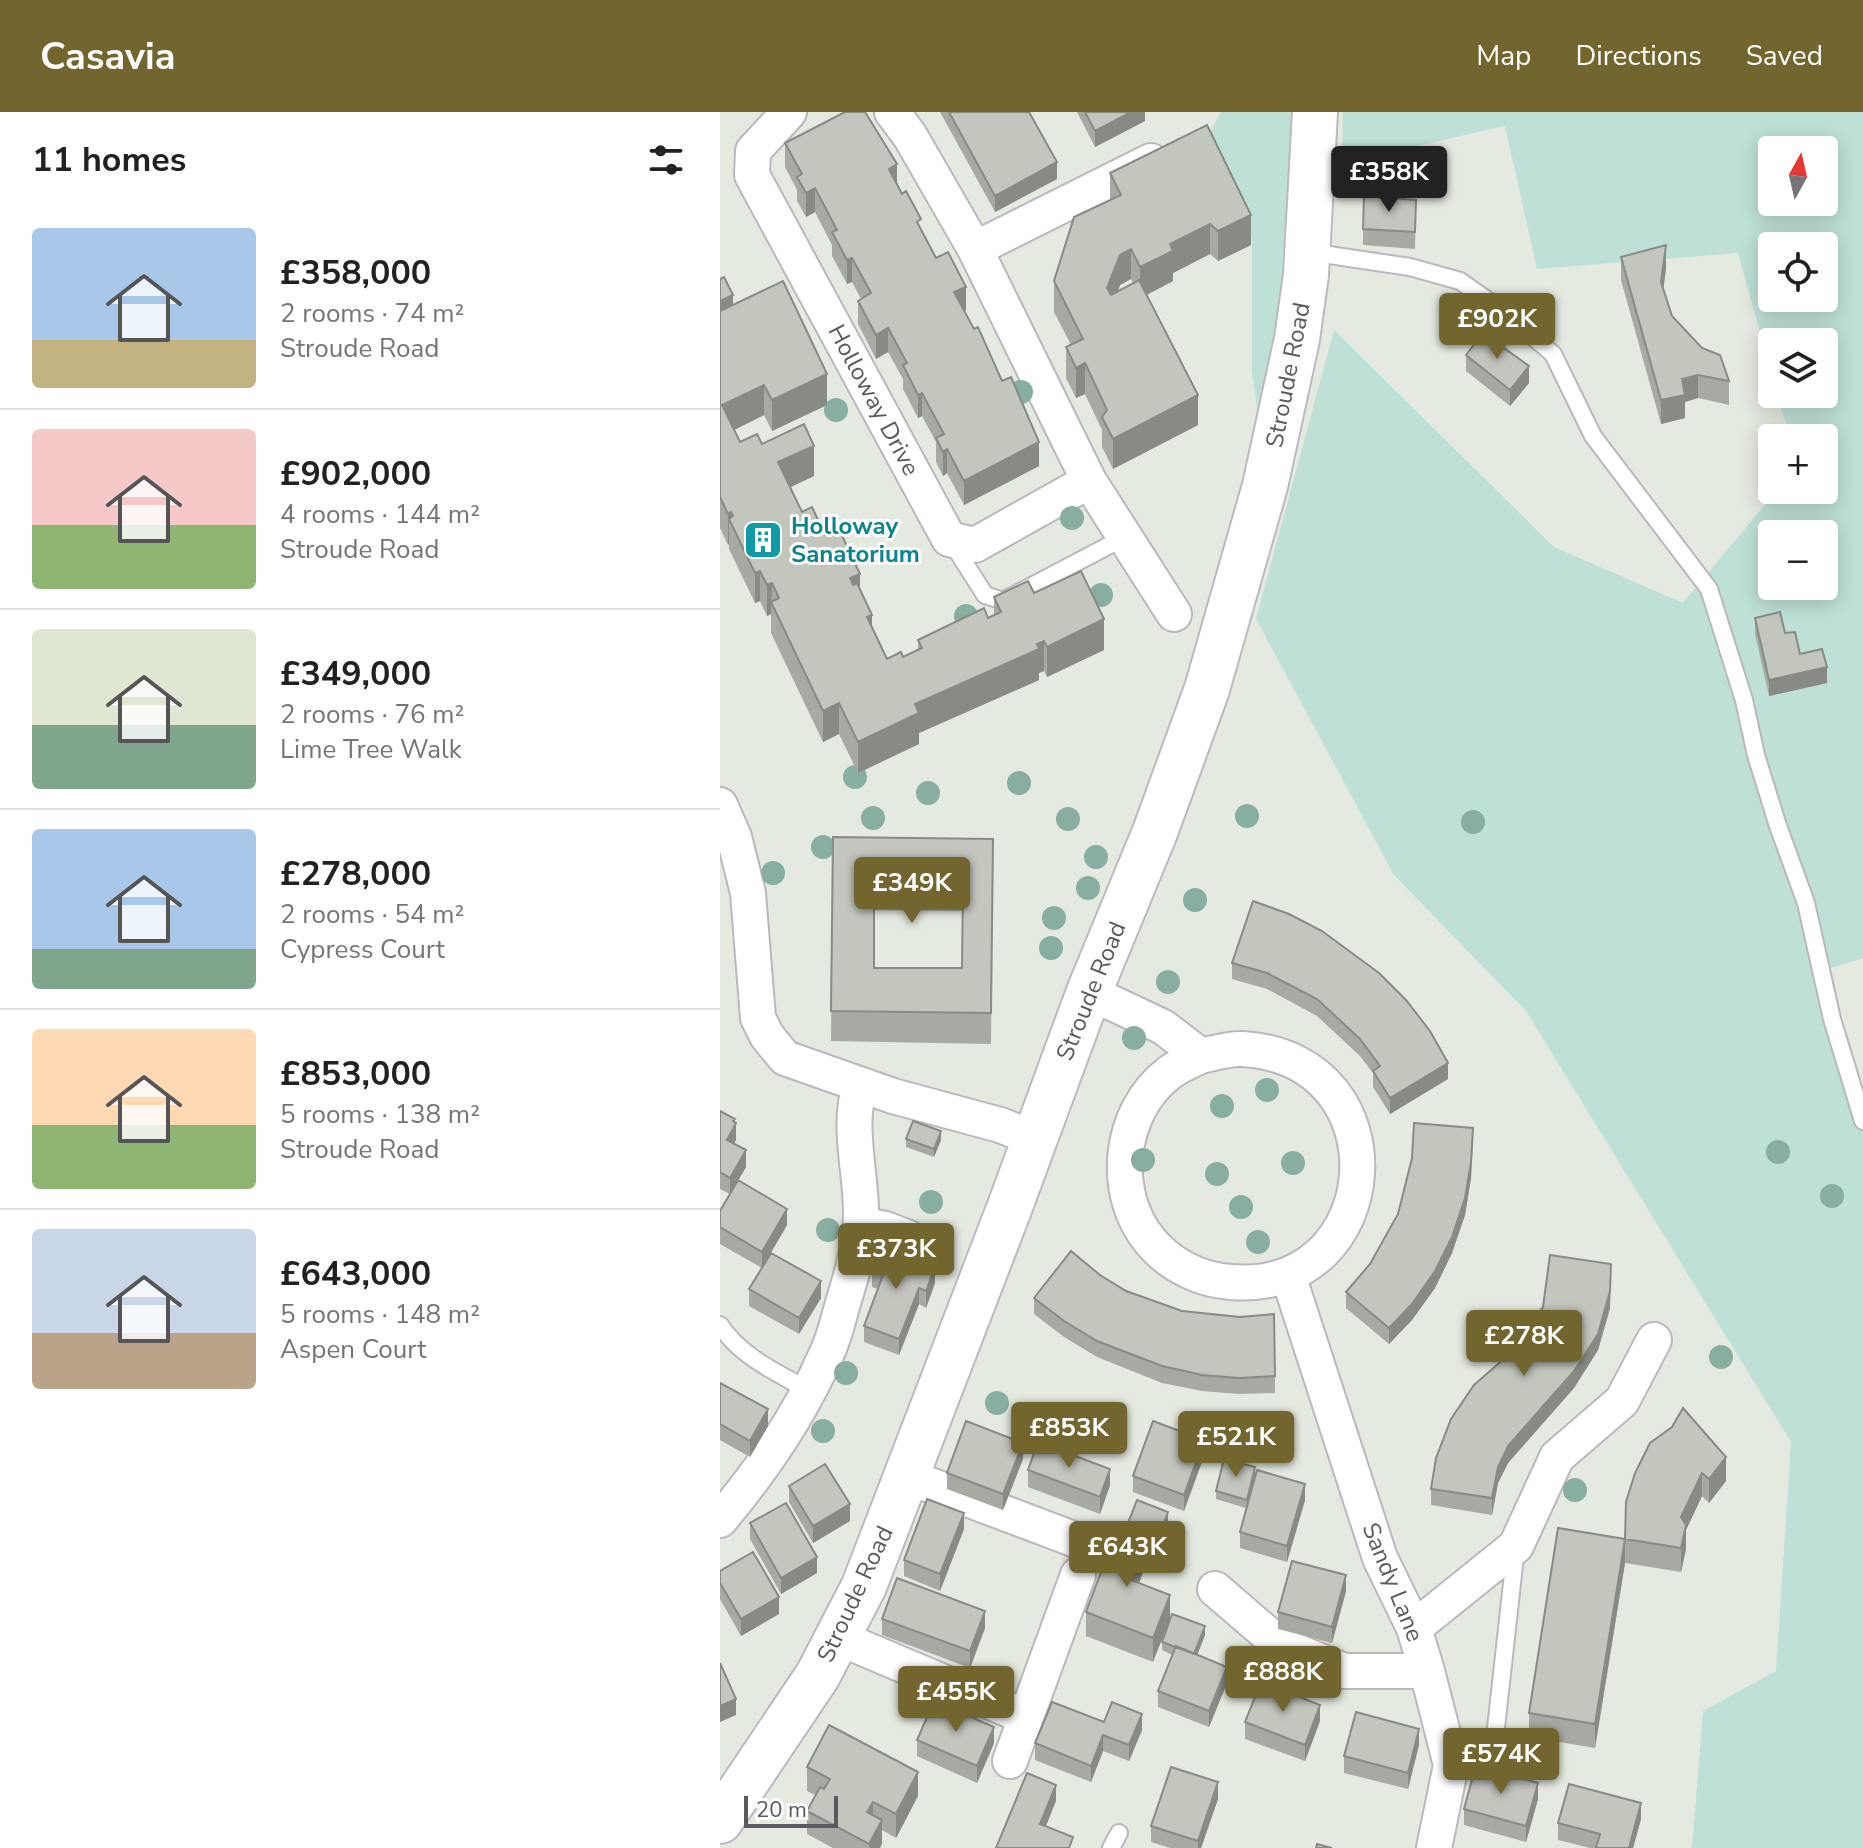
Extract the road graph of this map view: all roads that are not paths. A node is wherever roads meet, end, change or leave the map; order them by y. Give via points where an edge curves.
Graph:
1 (789, 112) edge
2 (892, 112) edge
3 (1315, 112) edge
4 (1177, 148) edge
5 (975, 249) junction
6 (1308, 252) junction
7 (1089, 481) junction
8 (1125, 537) junction
9 (949, 539) junction
10 (1174, 614) dead end
11 (720, 805) edge
12 (1089, 992) junction
13 (1201, 1056) junction
14 (860, 1085) junction
15 (1863, 1121) edge
16 (1034, 1138) junction
17 (861, 1215) junction
18 (913, 1230) dead end
19 (1288, 1275) junction
20 (720, 1325) edge
21 (1654, 1340) dead end
22 (808, 1390) junction
23 (906, 1476) junction
24 (720, 1520) edge
25 (1516, 1546) junction
26 (1215, 1589) dead end
27 (1414, 1628) junction
28 (839, 1638) junction
29 (1427, 1671) junction
30 (1026, 1717) junction
31 (1496, 1728) dead end
32 (1010, 1761) dead end
33 (720, 1821) edge
34 (1434, 1848) edge

1 - 9 street, Holloway Drive via 753,151 752,175
2 - 5 street
3 - 6 street, Stroude Road
4 - 5 street
5 - 7 street
6 - 12 street, Stroude Road via 1287,393 1245,565 1155,832
6 - 15 lane via 1410,267 1460,281 1507,314 1553,354 1593,436 1709,589 1756,755 1806,903 1832,1019
7 - 8 street
7 - 9 street via 975,545
8 - 9 lane via 1003,601 985,595
8 - 10 street
11 - 14 street via 748,893 758,1018 785,1058
12 - 13 street via 1163,1027
12 - 16 street, Stroude Road
13 - 19 street via 1240,1049 1280,1055 1315,1074 1342,1105 1357,1142 1358,1182 1346,1221 1322,1253
13 - 19 street via 1168,1074 1143,1102 1127,1136 1124,1173 1132,1210 1151,1242 1179,1267 1214,1281 1252,1284
14 - 16 street
14 - 17 street via 854,1121
16 - 23 street, Stroude Road
17 - 18 lane
17 - 22 street via 853,1270 827,1353
19 - 27 street, Sandy Lane via 1380,1558
20 - 22 lane via 752,1358
21 - 25 street via 1622,1401 1557,1457
22 - 24 street via 757,1476
23 - 28 street, Stroude Road
23 - 30 street via 1081,1559
25 - 27 street
25 - 31 lane
26 - 29 street via 1279,1644 1344,1671
27 - 29 street, Sandy Lane
28 - 30 street
28 - 33 street, Stroude Road
29 - 34 street, Sandy Lane via 1451,1765
30 - 32 street

